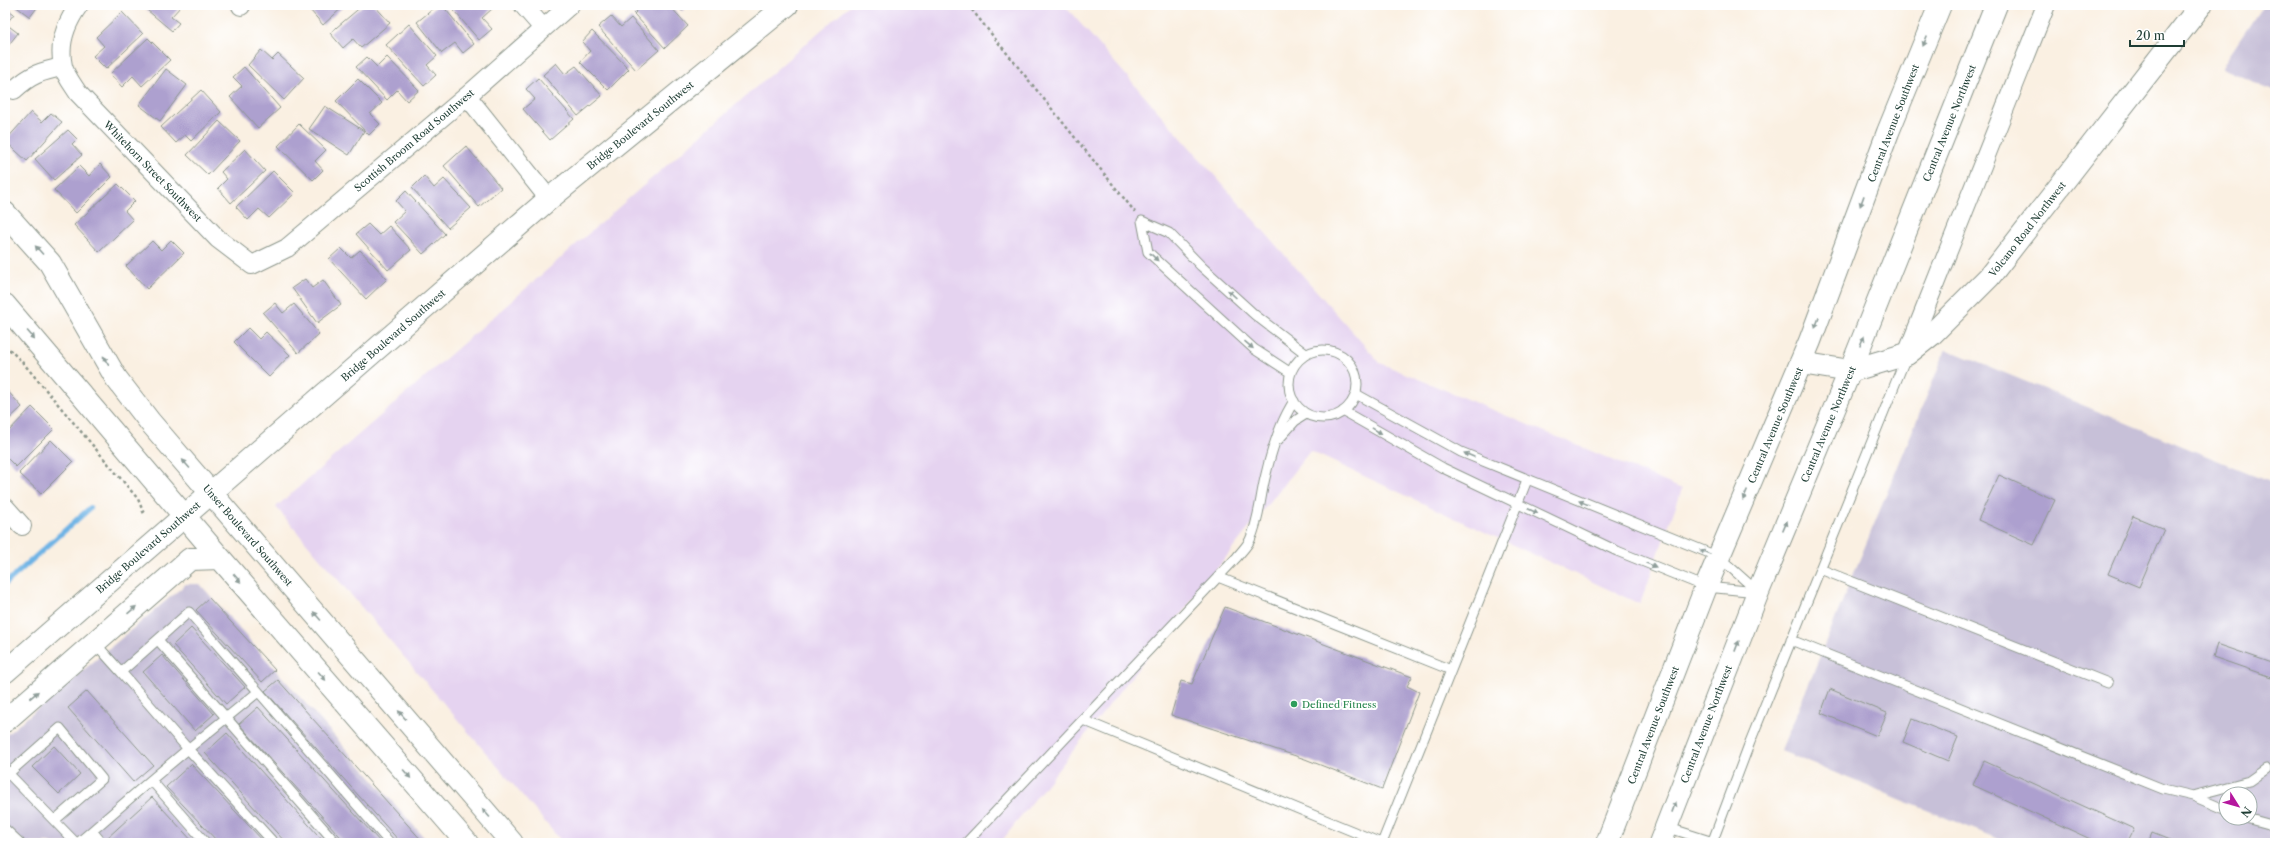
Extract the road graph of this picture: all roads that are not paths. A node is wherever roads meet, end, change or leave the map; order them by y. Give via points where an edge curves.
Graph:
1 (79, 5) edge
2 (523, 5) edge
3 (570, 5) edge
4 (788, 5) edge
5 (1940, 5) edge
6 (1996, 5) edge
7 (2046, 5) edge
8 (2201, 5) edge
9 (543, 28) junction
10 (63, 67) junction
11 (14, 90) dead end
12 (466, 96) junction
13 (549, 199) junction
14 (5, 213) edge
15 (252, 266) joint
16 (5, 305) edge
17 (1306, 354) junction
18 (1907, 354) junction
19 (1801, 363) junction
20 (1850, 371) junction
21 (1291, 373) junction
22 (1356, 394) junction
23 (1294, 401) junction
24 (1343, 411) junction
25 (1306, 414) junction
26 (1274, 444) junction
27 (1527, 480) junction
28 (212, 493) junction
29 (1518, 504) junction
30 (5, 508) edge
31 (186, 515) junction
32 (22, 526) dead end
33 (1719, 557) junction
34 (220, 558) junction
35 (1820, 569) junction
36 (1218, 578) junction
37 (1706, 587) junction
38 (1758, 592) junction
39 (158, 640) junction
40 (1791, 640) junction
41 (95, 643) junction
42 (1452, 670) junction
43 (5, 672) edge
44 (121, 672) junction
45 (2108, 683) dead end
46 (258, 692) junction
47 (227, 718) junction
48 (1082, 720) junction
49 (5, 721) edge
50 (188, 749) junction
51 (2266, 769) dead end
52 (7, 772) edge
53 (151, 780) junction
54 (2193, 796) junction
55 (2218, 807) edge
56 (55, 820) junction
57 (2258, 821) edge
58 (2275, 826) edge
59 (5, 829) edge
60 (92, 831) junction
61 (1663, 835) edge
62 (20, 843) edge
63 (77, 843) edge
64 (102, 843) edge
65 (206, 843) edge
66 (274, 843) edge
67 (336, 843) edge
68 (390, 843) edge
69 (467, 843) edge
70 (512, 843) edge
71 (966, 843) edge
72 (1382, 843) edge
73 (1607, 843) edge
74 (1712, 843) edge

1 - 10 street via 66,27 61,44
2 - 9 street
3 - 9 street, Scottish Broom Road Southwest
4 - 13 main road, Bridge Boulevard Southwest
5 -> 19 main road, Central Avenue Southwest via 1888,132
20 -> 6 main road, Central Avenue Northwest
7 - 18 street
8 - 18 main road, Volcano Road Northwest via 1989,277 1931,335
9 - 12 street, Scottish Broom Road Southwest
10 - 11 street via 27,78
10 - 15 street, Whitehorn Street Southwest via 83,99 218,239
12 - 13 street
12 - 15 street, Scottish Broom Road Southwest via 287,248
13 - 28 main road, Bridge Boulevard Southwest
28 -> 14 main road, Unser Boulevard Southwest via 150,422 116,378 50,262
16 -> 31 main road
17 - 21 lane via 1299,359
17 -> 21 lane via 1255,315 1169,233 1142,221 1148,252 1254,349
17 - 22 lane via 1328,350 1344,357 1355,371
18 - 20 main road, Volcano Road Northwest
18 - 35 lane
19 - 20 main road, Volcano Road Northwest
19 -> 33 main road, Central Avenue Southwest
38 -> 20 main road, Central Avenue Northwest
21 - 23 lane via 1290,392
22 - 24 lane
27 -> 22 lane via 1461,452
23 - 25 lane
23 - 26 lane via 1284,415
24 - 25 lane via 1325,418
24 -> 29 lane via 1443,468
25 - 26 lane
26 - 36 lane via 1259,513 1250,541
27 - 29 lane
33 -> 27 lane
28 - 31 main road, Bridge Boulevard Southwest
70 -> 28 main road, Unser Boulevard Southwest
29 -> 37 lane via 1617,551
29 - 42 lane
30 - 32 street
31 - 34 main road
31 - 43 main road, Bridge Boulevard Southwest
33 - 37 main road, Central Avenue Southwest
33 - 38 lane
41 -> 34 main road via 190,559
34 -> 69 main road
35 - 40 lane
35 - 45 lane
36 - 42 lane
36 - 48 lane
37 - 38 lane
37 - 73 main road, Central Avenue Southwest
61 -> 38 main road, Central Avenue Northwest
39 - 44 lane
39 - 46 lane via 189,612
39 - 47 lane
40 - 54 lane via 2163,790
40 - 74 lane
41 - 44 lane
49 -> 41 main road
42 - 72 lane
44 - 50 lane
46 - 47 lane
46 - 68 lane
47 - 50 lane
47 - 67 lane
48 - 71 lane
48 - 72 lane
50 - 53 lane
50 - 66 lane
51 - 54 lane via 2249,781
52 - 56 lane
52 - 56 lane via 60,728 102,779
53 - 60 lane
53 - 65 lane
54 - 55 lane
56 - 63 lane
57 - 58 lane
59 - 62 lane
60 - 63 lane
60 - 64 lane
61 - 74 lane

